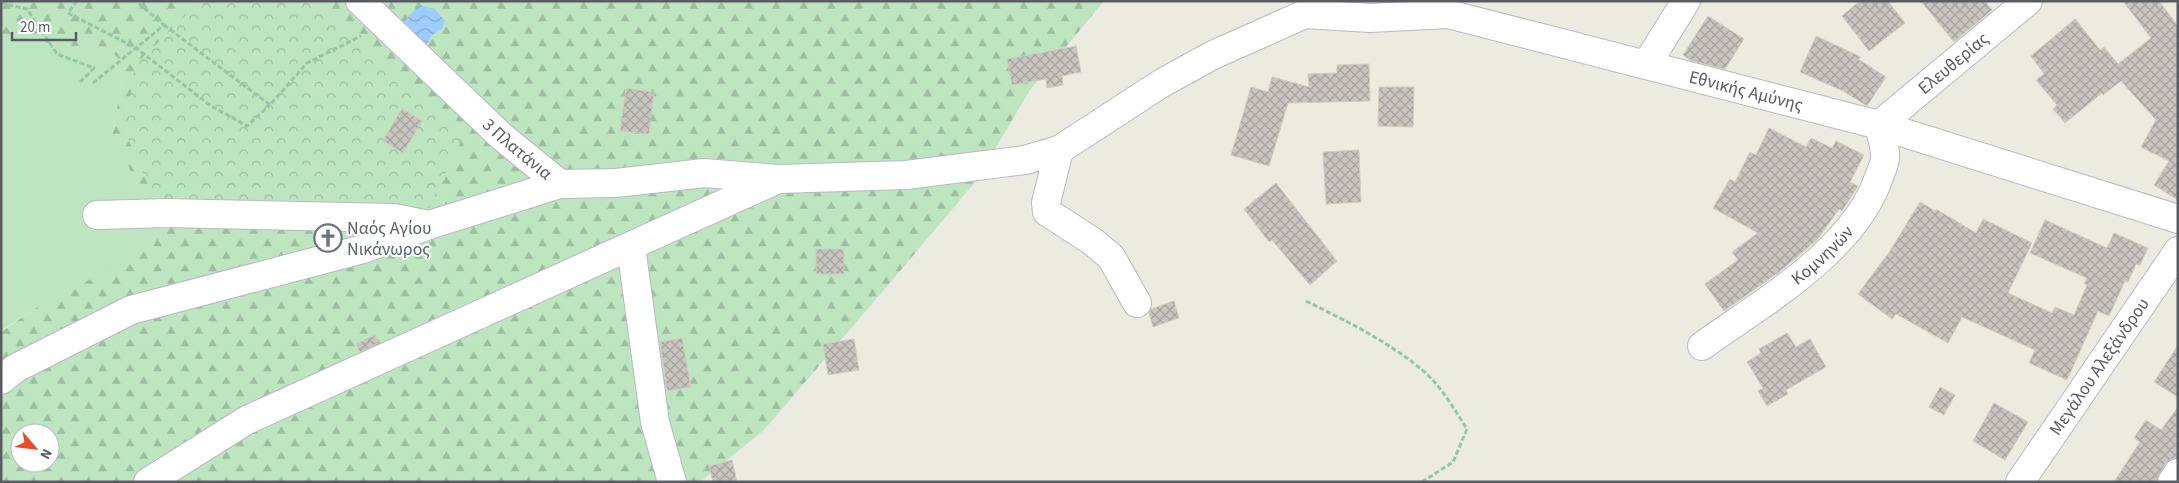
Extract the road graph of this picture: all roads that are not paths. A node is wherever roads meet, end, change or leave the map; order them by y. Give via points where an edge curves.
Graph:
1 (360, 1) edge
2 (1686, 1) edge
3 (2028, 1) edge
4 (1315, 8) edge
5 (1646, 65) junction
6 (1879, 125) junction
7 (1059, 150) junction
8 (779, 179) junction
9 (560, 184) junction
10 (97, 215) dead end
11 (2178, 219) edge
12 (428, 225) junction
13 (630, 247) junction
14 (2178, 251) edge
15 (1137, 303) dead end
16 (1702, 346) dead end
17 (1, 380) edge
18 (2178, 473) edge
19 (148, 482) edge
20 (672, 482) edge
21 (2020, 482) edge
22 (2172, 482) edge

1 - 9 street, 3 Πλατάνια via 501,136
2 - 5 street
3 - 6 street, Ελευθερίας
4 - 5 street, Εθνικής Αμύνης via 1370,18 1448,14
4 - 7 street, 3 Πλατάνια via 1213,55 1162,83
5 - 6 street, Εθνικής Αμύνης
6 - 11 street, Εθνικής Αμύνης
6 - 16 street, Κομνηνών via 1886,156 1877,184 1855,223 1781,289
7 - 8 street, 3 Πλατάνια via 1025,160 906,175
7 - 15 street via 1046,203 1047,212 1111,257
8 - 9 street, 3 Πλατάνια via 704,173 616,183
8 - 13 street
9 - 12 street
10 - 12 street via 167,213 394,218
12 - 17 street via 364,249 131,310 16,368
13 - 19 street via 247,420
13 - 20 street via 654,422
14 - 21 street, Μεγάλου Αλεξάνδρου
18 - 22 street

